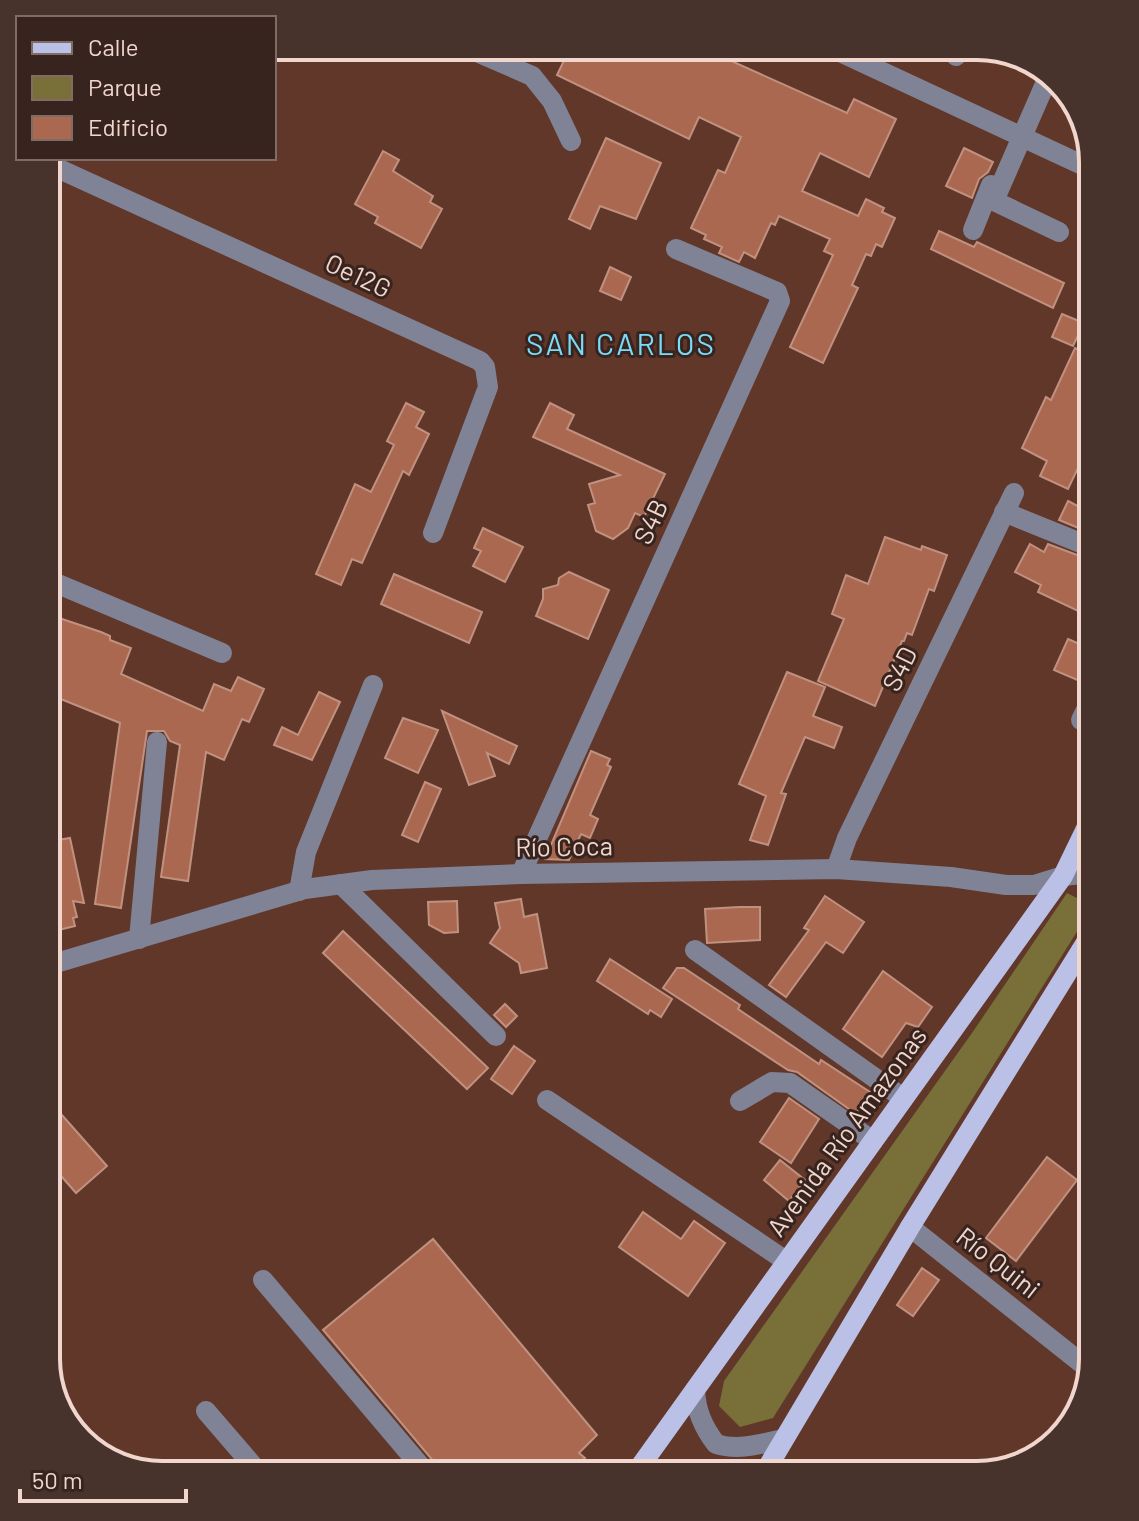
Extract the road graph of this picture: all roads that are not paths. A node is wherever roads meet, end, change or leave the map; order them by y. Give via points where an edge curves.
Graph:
1 (495, 60) edge
2 (857, 60) edge
3 (1044, 85) edge
4 (1017, 135) junction
5 (571, 141) dead end
6 (1079, 164) edge
7 (60, 169) edge
8 (973, 230) dead end
9 (1059, 232) dead end
10 (676, 249) dead end
11 (1014, 493) dead end
12 (1004, 512) junction
13 (433, 533) dead end
14 (1079, 542) edge
15 (60, 585) edge
16 (222, 653) dead end
17 (373, 685) dead end
18 (157, 742) dead end
19 (1079, 843) edge
20 (836, 869) junction
21 (521, 874) junction
22 (1079, 874) edge
23 (1063, 876) junction
24 (341, 884) junction
25 (299, 891) junction
26 (139, 939) junction
27 (695, 950) dead end
28 (1079, 954) edge
29 (60, 962) edge
30 (496, 1036) dead end
31 (903, 1098) junction
32 (547, 1100) dead end
33 (740, 1101) dead end
34 (873, 1141) junction
35 (910, 1227) junction
36 (786, 1261) junction
37 (263, 1280) dead end
38 (1079, 1361) edge
39 (695, 1390) junction
40 (206, 1411) dead end
41 (783, 1439) junction
42 (249, 1461) edge
43 (416, 1461) edge
44 (644, 1461) edge
45 (771, 1461) edge

1 - 5 street via 532,76 552,101
2 - 4 street
3 - 4 street
4 - 6 street
4 - 8 street
4 - 9 street via 994,201
7 - 13 street, Oe12G via 480,361 488,387
10 - 21 street, S4B via 777,292 780,301
11 - 12 street, S4D
12 - 14 street
12 - 20 street, S4D
15 - 16 street
17 - 25 street via 306,852
18 - 26 street
19 - 23 main road, Avenida Río Amazonas
20 - 21 street, Río Coca
20 - 23 street, Río Coca via 1006,885 1034,885
21 - 24 street, Río Coca
22 - 23 street, Río Coca
23 - 31 main road, Avenida Río Amazonas
24 - 25 street, Río Coca
24 - 30 street
25 - 26 street, Río Coca
26 - 29 street, Río Coca
27 - 31 street
28 - 35 main road
31 - 34 main road, Avenida Río Amazonas
32 - 36 street
33 - 34 street via 772,1082 790,1083
34 - 36 main road, Avenida Río Amazonas
35 - 38 street, Río Quini
35 - 41 main road
36 - 39 main road, Avenida Río Amazonas
37 - 43 street
39 - 41 street via 700,1419 716,1444 738,1447
39 - 44 main road, Avenida Río Amazonas
40 - 42 street
41 - 45 main road

